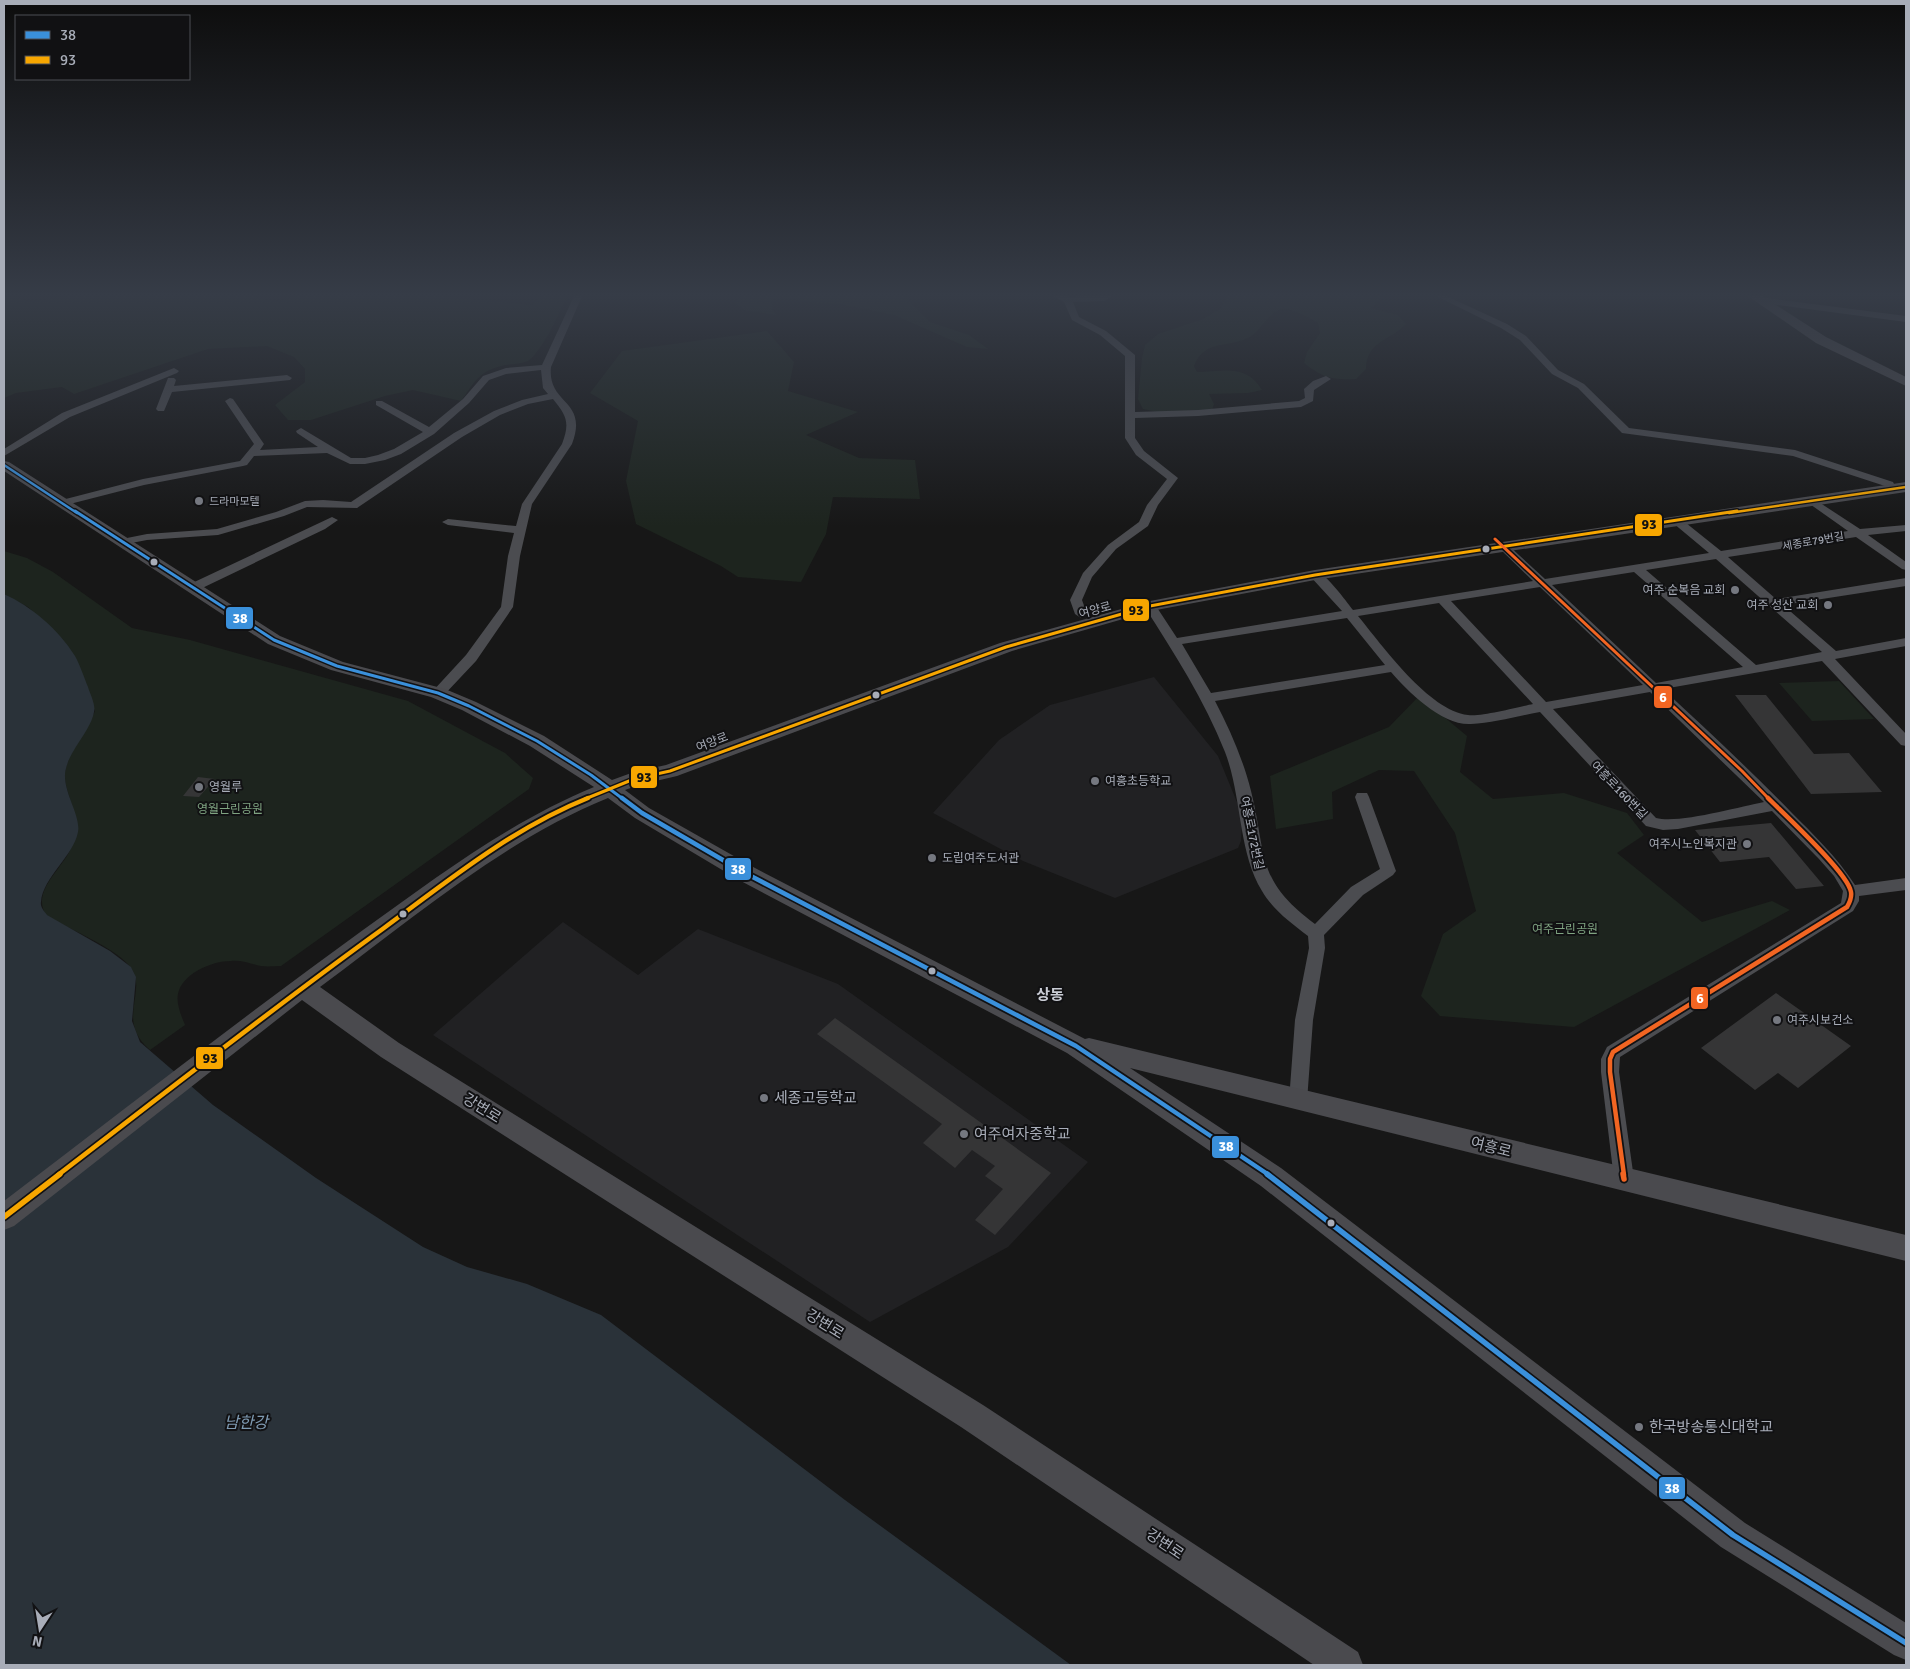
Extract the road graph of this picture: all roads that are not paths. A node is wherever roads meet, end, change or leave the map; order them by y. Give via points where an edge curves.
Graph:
1 (172, 372) edge
2 (174, 372) edge
3 (510, 372) edge
4 (545, 372) edge
5 (1130, 372) edge
6 (1555, 372) edge
7 (1886, 372) edge
8 (287, 378) dead end
9 (1326, 379) dead end
10 (1906, 382) edge
11 (168, 389) junction
12 (556, 396) junction
13 (230, 401) dead end
14 (379, 403) dead end
15 (161, 409) dead end
16 (1130, 415) junction
17 (301, 431) dead end
18 (430, 432) junction
19 (331, 450) junction
20 (4, 453) edge
21 (253, 453) junction
22 (4, 465) edge
23 (1899, 485) edge
24 (1811, 500) junction
25 (62, 503) junction
26 (332, 520) dead end
27 (1677, 521) junction
28 (448, 522) dead end
29 (1906, 528) edge
30 (521, 530) junction
31 (1856, 533) junction
32 (120, 542) junction
33 (1499, 543) junction
34 (1720, 556) junction
35 (1906, 567) edge
36 (1638, 569) junction
37 (1315, 575) junction
38 (1906, 582) edge
39 (1544, 584) junction
40 (192, 588) junction
41 (1443, 600) junction
42 (1773, 603) junction
43 (1150, 606) junction
44 (1351, 615) junction
45 (1085, 618) junction
46 (1173, 642) junction
47 (1906, 642) edge
48 (1828, 654) junction
49 (1393, 668) junction
50 (1753, 670) junction
51 (1654, 688) junction
52 (438, 692) junction
53 (1208, 698) junction
54 (1542, 708) junction
55 (1906, 742) edge
56 (608, 788) junction
57 (1362, 797) dead end
58 (1775, 805) junction
59 (1906, 884) edge
60 (1851, 891) junction
61 (1316, 934) junction
62 (296, 992) junction
63 (1076, 1046) junction
64 (1298, 1101) junction
65 (1624, 1179) junction
66 (4, 1217) edge
67 (1906, 1248) edge
68 (1906, 1643) edge
69 (1345, 1665) edge

1 - 20 street via 66,415
2 - 11 street
3 - 18 street via 486,378
4 - 12 street via 548,388
5 - 16 street
6 - 23 street via 1581,386 1626,431 1795,453
7 - 10 street
8 - 11 street
9 - 16 street via 1309,389 1310,399 1301,404
11 - 15 street
12 - 30 street via 569,412 572,421 570,436 527,504
12 - 32 street via 525,402 497,413 458,435 353,506 305,504 218,532
13 - 21 street via 260,444
14 - 18 street
16 - 45 street via 1130,438 1140,453 1173,478 1153,505 1144,524 1112,547 1087,576 1076,600
17 - 19 street
18 - 19 street via 398,451 376,459 349,461
19 - 21 street
21 - 25 street via 243,462 228,467 143,482
22 - 25 street
23 - 24 street, 여양로
23 - 33 street, 여양로
24 - 27 street, 여양로
24 - 31 street
25 - 32 street
26 - 40 street
27 - 33 street, 여양로
27 - 34 street
28 - 30 street
29 - 31 street, 세종로79번길
30 - 52 street via 507,608 471,658
31 - 34 street, 세종로79번길
31 - 35 street
32 - 40 street
33 - 37 street, 여양로
33 - 39 street
33 - 45 street, 여양로 via 1188,588 1133,599
34 - 36 street
34 - 42 street
36 - 39 street
36 - 50 street
37 - 43 street, 여양로
37 - 44 street
38 - 42 street
39 - 41 street
39 - 51 street
40 - 52 street via 300,653
41 - 44 street
41 - 54 street, 여흥로160번길
42 - 48 street
43 - 45 street, 여양로
43 - 46 street, 여흥로172번길
44 - 46 street
44 - 49 street
45 - 56 street, 여양로 via 670,771
46 - 53 street, 여흥로172번길
47 - 48 street
48 - 50 street
48 - 55 street
49 - 53 street
49 - 54 street via 1441,710 1463,719 1478,720
50 - 51 street
51 - 54 street
51 - 58 street
52 - 56 street via 537,741
53 - 61 street, 여흥로172번길 via 1236,765 1263,879 1275,898
54 - 58 street, 여흥로160번길 via 1651,822 1678,824
56 - 62 street, 여양로 via 520,831
56 - 63 street via 642,812 747,874
57 - 61 street via 1388,871 1358,891
58 - 60 street via 1824,855
59 - 60 street
60 - 65 street via 1847,908 1613,1052 1610,1072
61 - 64 street via 1317,948 1304,1020
62 - 66 street, 여양로
62 - 69 street, 강변로 via 972,1416
63 - 64 street, 여흥로
63 - 68 street via 1271,1177 1733,1535
64 - 65 street, 여흥로
65 - 67 street, 여흥로

